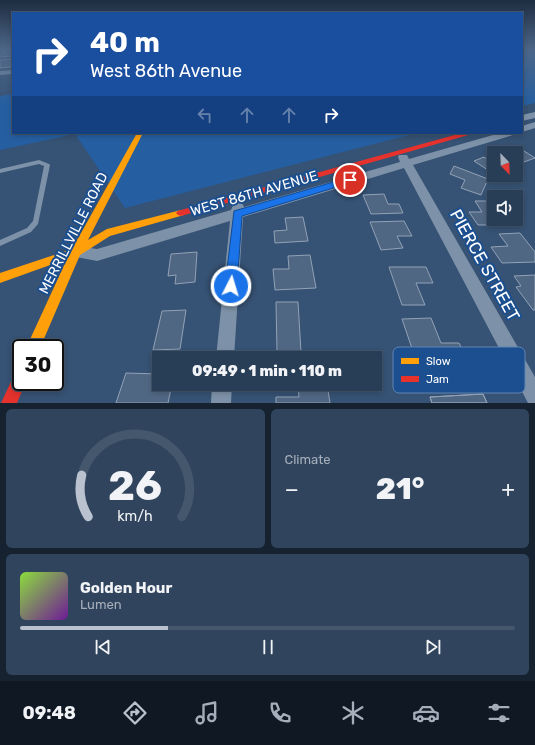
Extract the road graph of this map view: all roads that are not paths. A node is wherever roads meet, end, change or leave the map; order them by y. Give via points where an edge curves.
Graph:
1 (12, 72) edge
2 (0, 73) edge
3 (535, 114) edge
4 (523, 118) edge
5 (535, 126) edge
6 (523, 129) edge
7 (139, 134) edge
8 (467, 134) edge
9 (506, 134) edge
10 (404, 158) junction
11 (0, 171) edge
12 (238, 206) junction
13 (0, 243) edge
14 (76, 252) junction
15 (0, 278) edge
16 (37, 339) edge
17 (508, 347) edge
18 (226, 351) edge
19 (525, 378) edge
20 (14, 391) edge
21 (222, 391) edge
22 (535, 396) edge
23 (9, 403) edge
24 (221, 403) edge

1 - 2 street
3 - 4 street
5 - 6 street
7 - 14 street, MERRILLVILLE ROAD
8 - 10 street, WEST 86TH AVENUE
9 - 10 street, WEST 86TH AVENUE
10 - 12 street, WEST 86TH AVENUE
10 - 17 street, PIERCE STREET
11 - 13 lane via 39,162 47,165 36,222 29,230
12 - 14 street, WEST 86TH AVENUE via 107,233
12 - 14 street, WEST 86TH AVENUE via 97,255
12 - 18 street
14 - 15 street, WEST 86TH AVENUE
14 - 16 street, MERRILLVILLE ROAD
19 - 22 street, PIERCE STREET
20 - 23 street
21 - 24 street

